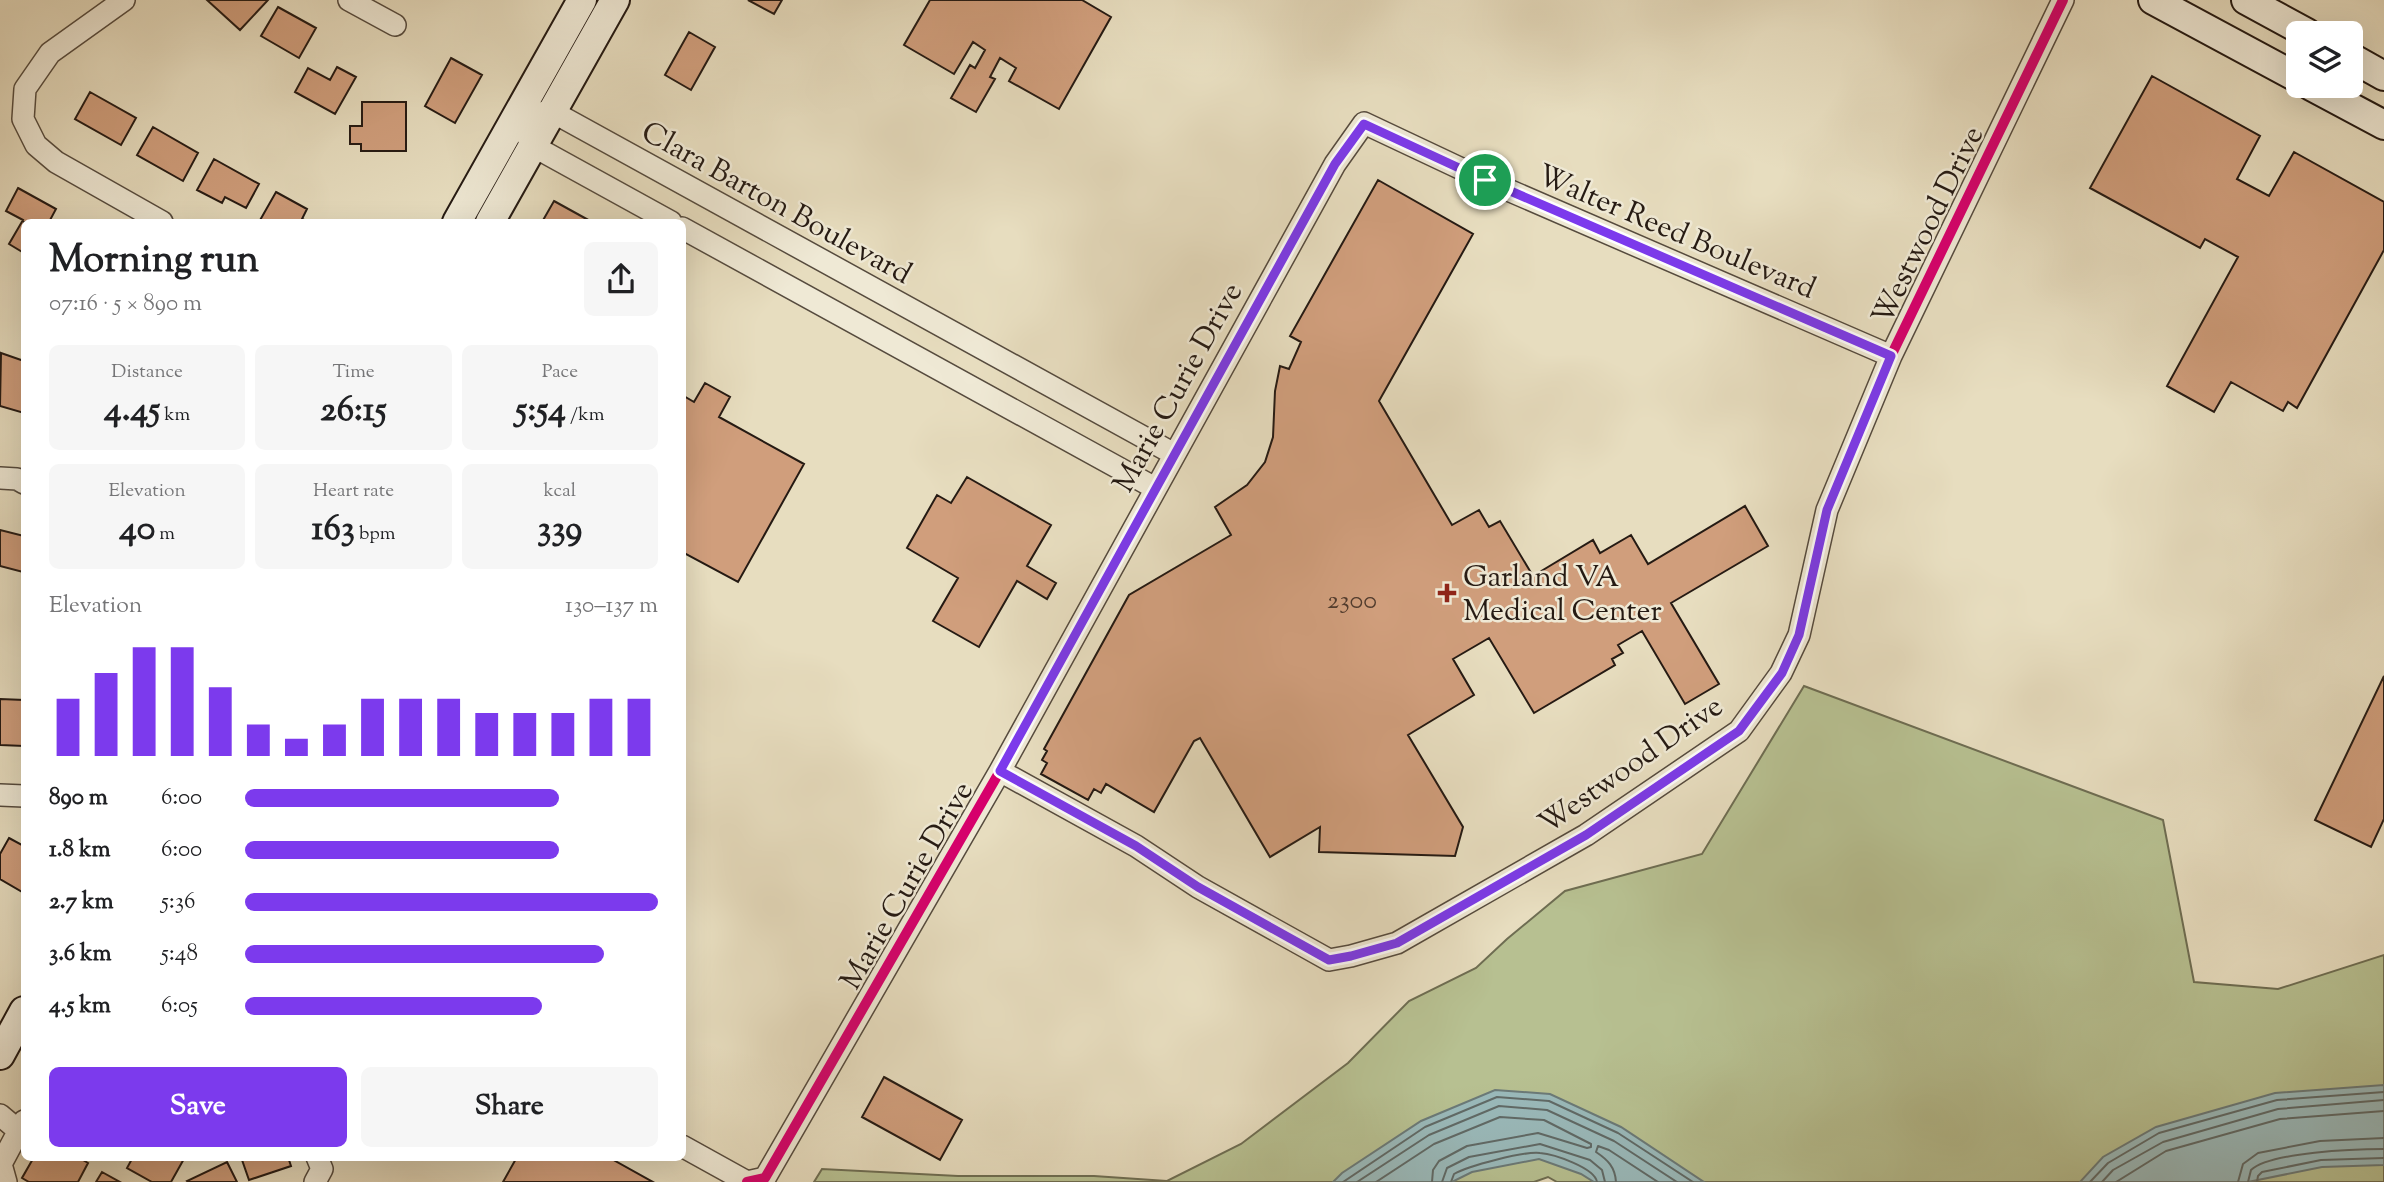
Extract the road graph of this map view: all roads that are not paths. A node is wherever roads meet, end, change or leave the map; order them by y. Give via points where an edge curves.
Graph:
1 (124, 0) edge
2 (349, 0) edge
3 (582, 0) edge
4 (615, 0) edge
5 (2063, 0) edge
6 (2153, 0) edge
7 (2246, 0) edge
8 (2286, 22) edge
9 (395, 25) dead end
10 (2363, 64) edge
11 (2286, 72) edge
12 (2384, 76) edge
13 (2333, 98) edge
14 (551, 111) junction
15 (516, 117) junction
16 (1364, 124) joint
17 (2384, 125) edge
18 (533, 146) junction
19 (157, 219) edge
20 (459, 219) edge
21 (492, 219) edge
22 (666, 219) edge
23 (686, 230) edge
24 (1891, 356) junction
25 (1174, 454) junction
26 (0, 478) edge
27 (21, 481) edge
28 (1155, 488) junction
29 (1000, 771) junction
30 (0, 795) edge
31 (21, 796) edge
32 (21, 1016) edge
33 (0, 1055) edge
34 (0, 1115) edge
35 (21, 1126) edge
36 (21, 1128) edge
37 (686, 1148) edge
38 (319, 1161) edge
39 (6, 1182) edge
40 (315, 1182) edge
41 (747, 1182) edge

1 - 19 street via 50,53 25,89 23,119 36,145 56,162
2 - 9 street
3 - 15 main road
4 - 14 main road
5 - 24 street, Westwood Drive
6 - 11 main road
7 - 8 main road
10 - 12 main road
13 - 17 main road
14 - 15 street
14 - 18 main road
14 - 25 street, Clara Barton Boulevard
15 - 18 street
15 - 20 main road
16 - 24 street, Walter Reed Boulevard
16 - 25 street, Marie Curie Drive via 1335,164
18 - 21 main road
18 - 22 street
23 - 28 street
24 - 29 street, Westwood Drive via 1827,510 1799,635 1782,673 1739,731 1586,835 1397,943 1329,960
25 - 28 street, Marie Curie Drive
26 - 27 street
28 - 29 street, Marie Curie Drive
29 - 41 street, Marie Curie Drive via 765,1178
30 - 31 street
32 - 33 main road
34 - 35 street
36 - 39 street via 1,1164
37 - 41 street
38 - 40 street via 322,1169

